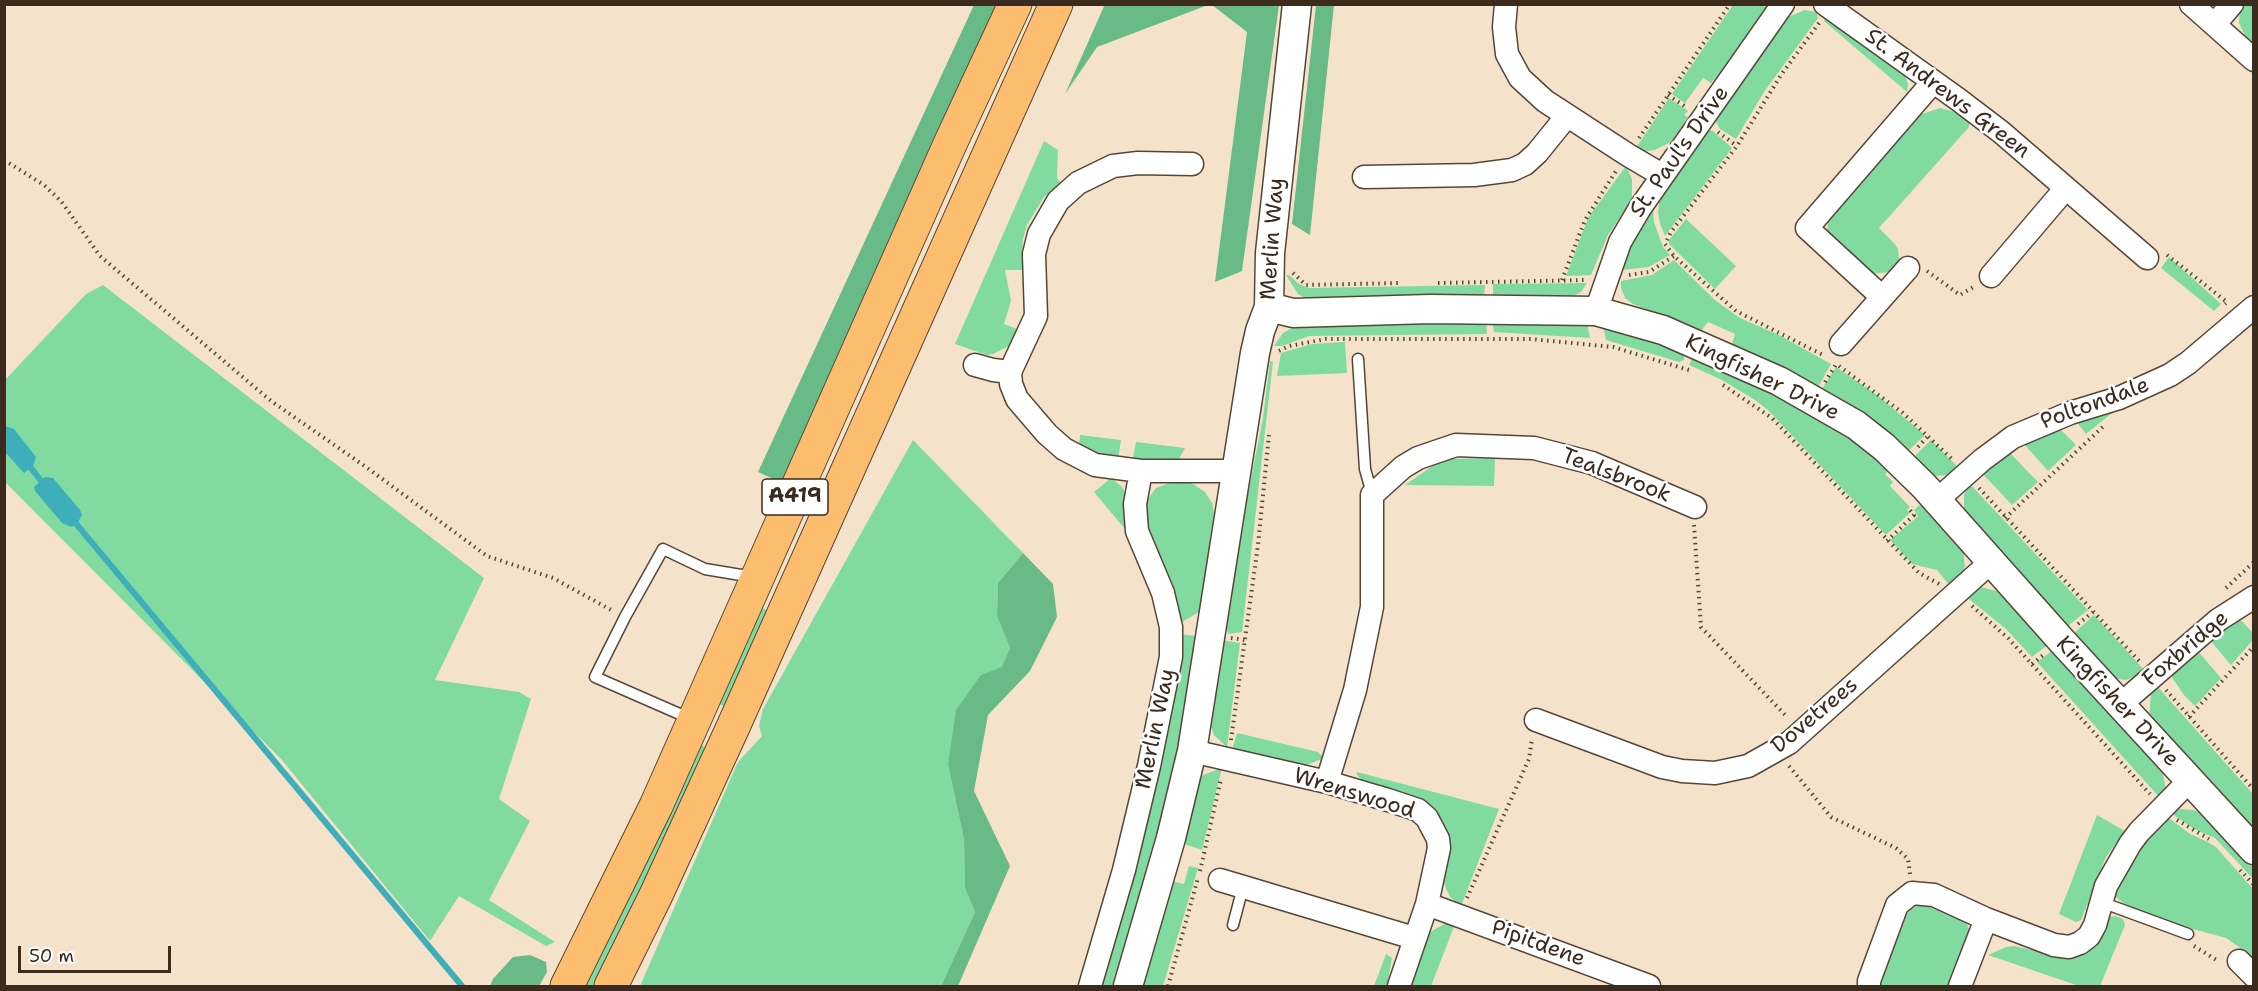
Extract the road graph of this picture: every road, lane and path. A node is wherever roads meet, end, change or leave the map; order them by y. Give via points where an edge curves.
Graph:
1 (1015, 4) edge
2 (1056, 4) edge
3 (1297, 4) edge
4 (1506, 4) edge
5 (1783, 4) edge
6 (2191, 4) edge
7 (2232, 4) edge
8 (1827, 6) edge
9 (2215, 24) junction
10 (2253, 60) edge
11 (1933, 82) junction
12 (1567, 116) junction
13 (4, 160) edge
14 (1192, 164) dead end
15 (1662, 175) junction
16 (1364, 177) dead end
17 (2066, 188) junction
18 (1674, 256) junction
19 (2146, 258) joint
20 (1270, 267) junction
21 (1908, 268) joint
22 (1991, 276) joint
23 (1605, 280) junction
24 (1410, 283) dead end
25 (1431, 283) dead end
26 (1882, 297) junction
27 (2253, 307) edge
28 (1269, 308) junction
29 (1596, 310) junction
30 (2225, 331) junction
31 (1839, 354) junction
32 (1276, 357) dead end
33 (1358, 359) dead end
34 (975, 365) dead end
35 (1010, 372) junction
36 (1698, 374) dead end
37 (1719, 382) dead end
38 (1813, 400) junction
39 (2109, 422) dead end
40 (1269, 427) dead end
41 (1141, 471) junction
42 (1235, 471) junction
43 (1967, 474) junction
44 (1372, 495) junction
45 (1936, 500) junction
46 (1695, 507) joint
47 (2005, 518) junction
48 (1991, 562) junction
49 (761, 572) junction
50 (1953, 596) junction
51 (2253, 597) edge
52 (624, 617) junction
53 (2253, 646) edge
54 (2154, 676) junction
55 (2121, 705) junction
56 (2189, 717) junction
57 (1536, 720) joint
58 (694, 721) junction
59 (1802, 732) junction
60 (1192, 751) junction
61 (1778, 751) junction
62 (1227, 759) junction
63 (2189, 781) junction
64 (1327, 782) junction
65 (2253, 790) edge
66 (2163, 807) junction
67 (2217, 845) dead end
68 (2246, 859) edge
69 (1220, 880) dead end
70 (2253, 885) edge
71 (1243, 887) junction
72 (1912, 894) junction
73 (2101, 902) junction
74 (1427, 903) junction
75 (1459, 915) junction
76 (1986, 919) junction
77 (1233, 924) dead end
78 (2188, 934) joint
79 (1414, 938) junction
80 (2246, 968) edge
81 (567, 987) edge
82 (611, 987) edge
83 (1090, 987) edge
84 (1128, 987) edge
85 (1167, 987) edge
86 (1399, 987) edge
87 (1649, 987) edge
88 (1869, 987) edge
89 (1960, 987) edge

1 - 49 highway, A419
2 - 82 highway, A419 via 738,717
3 - 20 street, Merlin Way
4 - 12 street via 1505,39 1513,66 1530,88
5 - 15 street, St. Paul's Drive
6 - 9 street
7 - 9 street
8 - 11 street, St. Andrews Green
8 - 18 path via 1737,146 1665,240
9 - 10 street
11 - 17 street, St. Andrews Green via 2001,132
11 - 26 street via 1807,228
12 - 15 street
12 - 16 street via 1538,153 1512,170 1474,175
13 - 52 path via 44,184 100,256 271,402 487,556 553,578
14 - 35 street via 1113,166 1078,183 1058,201 1039,234 1034,254 1036,316
15 - 23 street, St. Paul's Drive via 1620,242
17 - 19 street, St. Andrews Green
17 - 22 street
18 - 23 path via 1649,272
18 - 31 path via 1736,311
19 - 30 path via 2169,254 2227,302 2212,316
20 - 24 path via 1289,269 1306,285
20 - 28 street, Merlin Way
21 - 22 path via 1922,267 1960,295
21 - 26 street
23 - 25 path
23 - 29 street, St. Paul's Drive
26 - 31 street
27 - 30 street, Poltondale
28 - 29 street, Kingfisher Drive via 1293,313
28 - 42 street, Merlin Way via 1255,353
29 - 38 street, Kingfisher Drive via 1663,330 1746,365
30 - 43 street, Poltondale via 2170,375 2119,398 2031,428 1996,448
31 - 38 path
31 - 43 path via 1865,383 1912,420
32 - 36 path via 1277,351 1289,346 1326,339 1531,339 1614,347
33 - 44 lane via 1365,469
34 - 35 street
35 - 41 street via 1017,399 1064,449 1095,465
37 - 50 path via 1772,418 1919,573 1946,587
38 - 45 street, Kingfisher Drive via 1884,447
39 - 47 path
40 - 62 path via 1258,545
41 - 42 street
41 - 83 street, Merlin Way via 1135,504 1137,531 1164,593 1171,627 1171,657 1149,766
42 - 60 street, Merlin Way
43 - 45 street, Poltondale
43 - 47 path
44 - 46 street, Tealsbrook via 1418,458 1456,445 1481,445 1534,448 1569,455
44 - 64 street via 1372,607 1355,690
45 - 48 street, Kingfisher Drive
46 - 59 path via 1701,627
47 - 54 path
48 - 50 street, Dovetrees
48 - 55 street, Kingfisher Drive
49 - 52 lane via 741,576 720,573 663,549
49 - 58 highway, A419
50 - 59 street, Dovetrees
50 - 66 path via 1972,605 2008,638
51 - 54 street, Foxbridge via 2218,620
52 - 58 lane via 595,677
53 - 56 path
54 - 55 street, Foxbridge
54 - 56 path
55 - 63 street, Kingfisher Drive
56 - 65 path
57 - 61 street, Dovetrees via 1682,771 1732,771
57 - 75 path via 1529,759
58 - 81 highway, A419
59 - 61 street, Dovetrees
60 - 62 street, Wrenswood
60 - 84 street, Merlin Way
61 - 72 path via 1832,817 1896,848 1908,860
62 - 64 street, Wrenswood
62 - 85 path
63 - 66 street
63 - 68 street, Kingfisher Drive
64 - 74 street, Wrenswood via 1418,810 1427,818 1439,848
66 - 67 path
66 - 73 street via 2130,844
68 - 70 path
69 - 71 street
71 - 77 lane
71 - 79 street
72 - 76 street via 1934,895
72 - 88 street via 1898,905
73 - 76 street via 2089,936 2069,946 2054,945
73 - 78 lane
74 - 75 street, Pipitdene
74 - 79 street, Wrenswood
75 - 87 street, Pipitdene
76 - 89 street
78 - 80 path via 2192,944 2228,968
79 - 86 street, Wrenswood

